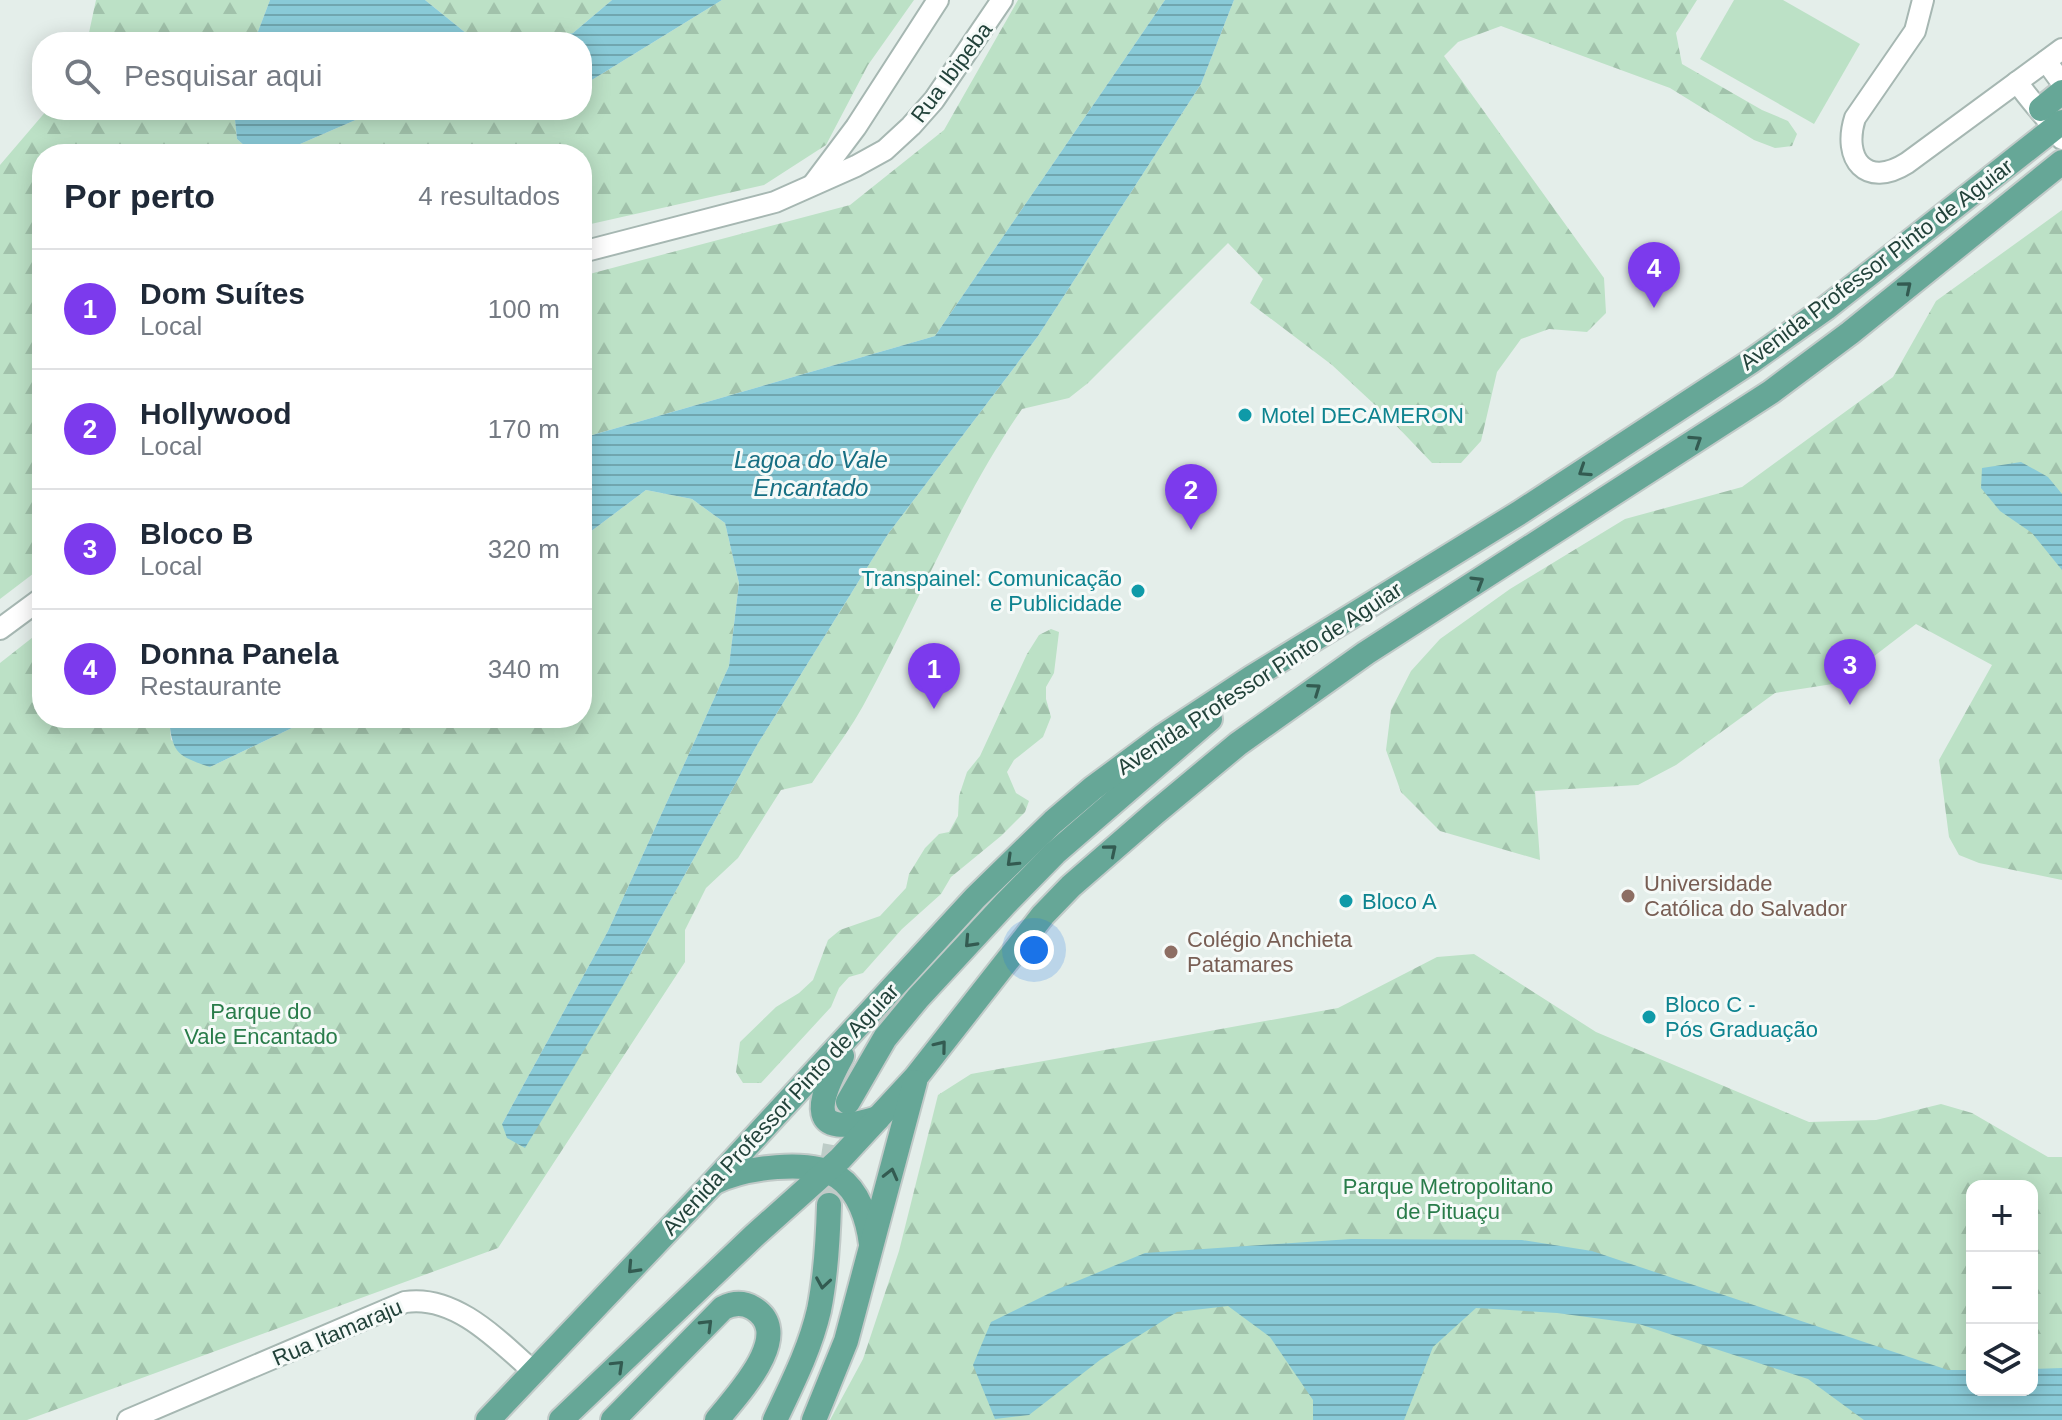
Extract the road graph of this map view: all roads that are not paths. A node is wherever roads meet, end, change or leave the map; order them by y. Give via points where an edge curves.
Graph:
1 (938, 0) edge
2 (1002, 0) edge
3 (1923, 0) edge
4 (2054, 55) edge
5 (2017, 82) junction
6 (2062, 83) edge
7 (2062, 92) edge
8 (2055, 124) edge
9 (2062, 162) edge
10 (811, 186) junction
11 (592, 249) edge
12 (32, 605) edge
13 (0, 629) edge
14 (1251, 678) junction
15 (861, 1022) junction
16 (916, 1077) junction
17 (848, 1102) tunnel mouth
18 (879, 1117) junction
19 (759, 1169) junction
20 (826, 1172) junction
21 (713, 1183) junction
22 (829, 1205) tunnel mouth
23 (755, 1235) junction
24 (872, 1250) junction
25 (535, 1373) junction
26 (490, 1417) edge
27 (128, 1420) edge
28 (561, 1420) edge
29 (613, 1420) edge
30 (717, 1420) edge
31 (775, 1420) edge
32 (814, 1420) edge

1 - 10 street, Rua Ibipeba
2 - 10 street, Rua Ibipeba via 911,126 885,150
3 - 5 street via 1915,31 1855,118 1850,148 1856,161 1872,171 1896,170
4 - 5 street
4 - 6 street
5 - 8 street
7 - 8 main road, Avenida Professor Pinto de Aguiar
8 -> 14 main road, Avenida Professor Pinto de Aguiar via 1750,362
16 -> 9 main road, Avenida Professor Pinto de Aguiar via 1071,886 1238,744 1411,623 1771,392
10 - 11 street, Rua Ibipeba via 775,202
12 - 13 street
14 -> 15 main road, Avenida Professor Pinto de Aguiar via 1163,736 1053,822
14 -> 17 main road via 1005,904 885,1038
15 - 18 main road via 828,1082 822,1112 840,1125
15 - 21 main road, Avenida Professor Pinto de Aguiar
16 - 18 main road, Avenida Professor Pinto de Aguiar
24 -> 16 main road
18 - 20 main road, Avenida Professor Pinto de Aguiar
19 - 20 main road
19 - 21 main road
19 - 23 main road via 769,1172 776,1186
20 - 23 main road, Avenida Professor Pinto de Aguiar
20 - 24 main road via 838,1177 859,1201
21 -> 25 main road, Avenida Professor Pinto de Aguiar
22 -> 31 main road via 818,1312 802,1363
28 -> 23 main road, Avenida Professor Pinto de Aguiar
24 - 32 main road via 846,1341
25 - 26 main road, Avenida Professor Pinto de Aguiar
25 - 27 street, Rua Itamaraju via 466,1317 439,1303 418,1300
29 -> 30 main road via 723,1308 744,1305 765,1320 768,1343 757,1369

